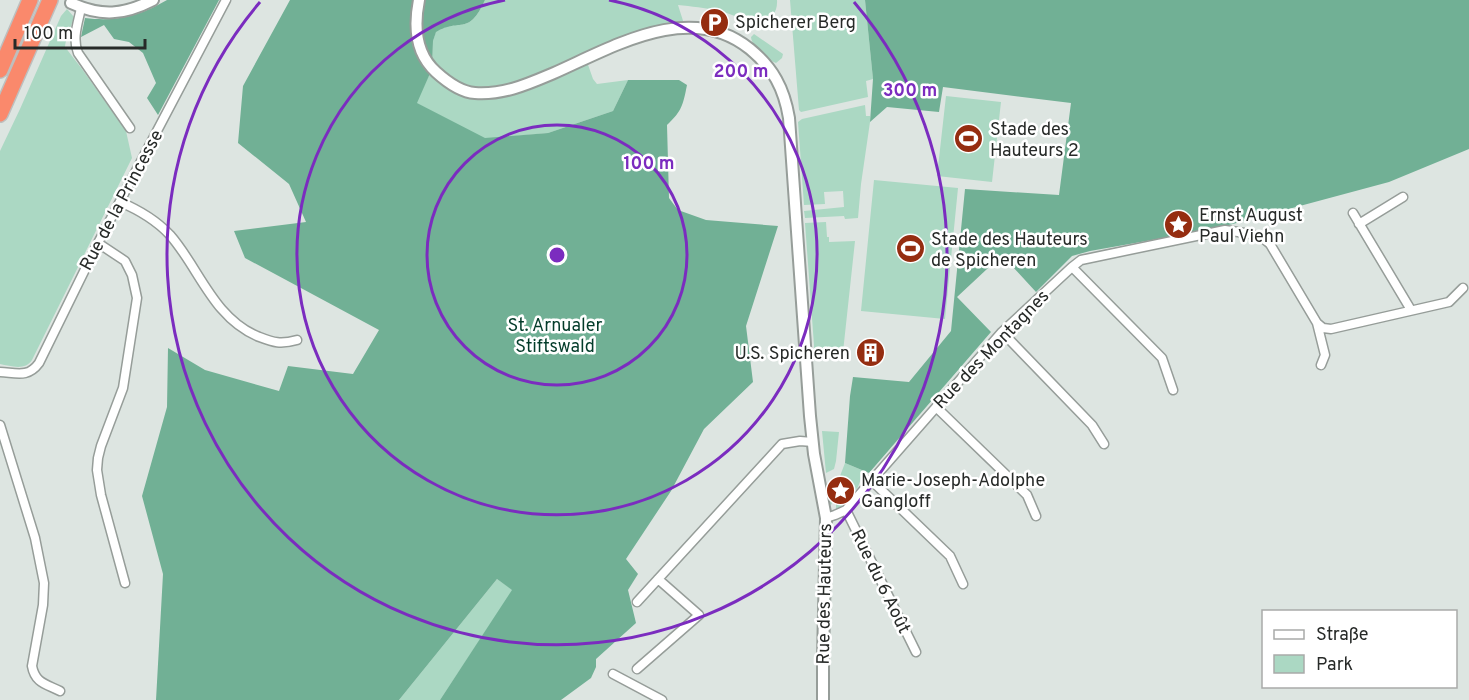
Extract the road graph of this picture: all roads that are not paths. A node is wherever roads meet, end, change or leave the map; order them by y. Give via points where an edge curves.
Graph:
1 (30, 0) edge
2 (50, 0) edge
3 (153, 0) edge
4 (226, 0) edge
5 (419, 0) edge
6 (76, 6) joint
7 (0, 70) edge
8 (0, 114) edge
9 (130, 128) dead end
10 (1403, 197) dead end
11 (120, 202) junction
12 (1353, 213) dead end
13 (1359, 224) junction
14 (98, 243) junction
15 (1072, 267) junction
16 (1463, 288) dead end
17 (1411, 310) junction
18 (1317, 324) junction
19 (1002, 332) junction
20 (297, 340) dead end
21 (1320, 365) dead end
22 (0, 372) edge
23 (1173, 390) dead end
24 (936, 407) junction
25 (0, 425) edge
26 (813, 442) junction
27 (1104, 444) dead end
28 (871, 480) junction
29 (846, 510) junction
30 (1036, 516) dead end
31 (826, 518) junction
32 (658, 579) junction
33 (125, 583) dead end
34 (963, 584) dead end
35 (637, 602) dead end
36 (916, 652) dead end
37 (637, 669) dead end
38 (614, 674) dead end
39 (60, 691) dead end
40 (662, 700) edge
41 (823, 700) edge

1 - 7 highway
2 - 8 highway
3 - 6 street via 113,13
4 - 11 street, Rue de la Princesse
5 - 26 street, Rue des Hauteurs via 418,42 432,69 457,88 474,93 520,87 666,28 713,30 741,41 758,56 776,77 789,118
6 - 9 street via 78,53
10 - 13 street
11 - 14 street, Rue de la Princesse
11 - 20 street via 150,217 171,236 215,302 243,328 273,342
12 - 13 street
13 - 17 street
14 - 22 street, Rue de la Princesse via 39,363 26,373
14 - 33 street via 125,261 136,298 123,388 101,446 97,470
15 - 18 street, Rue des Montagnes via 1081,260 1225,230 1251,234 1270,244
15 - 19 street, Rue des Montagnes
15 - 23 street via 1162,358
16 - 17 street via 1449,302
17 - 18 street via 1331,329
18 - 21 street via 1326,355
19 - 24 street, Rue des Montagnes
19 - 27 street via 1092,424
24 - 28 street, Rue des Montagnes
24 - 30 street via 1027,495
25 - 39 street via 35,538 44,583 33,675
26 - 31 street, Rue des Hauteurs
26 - 32 street via 782,444
28 - 29 street, Rue des Montagnes
28 - 34 street via 950,556
29 - 31 street, Rue des Montagnes
29 - 36 street, Rue du 6 Août
31 - 41 street, Rue des Hauteurs
32 - 35 street
32 - 37 street via 699,615
38 - 40 street

